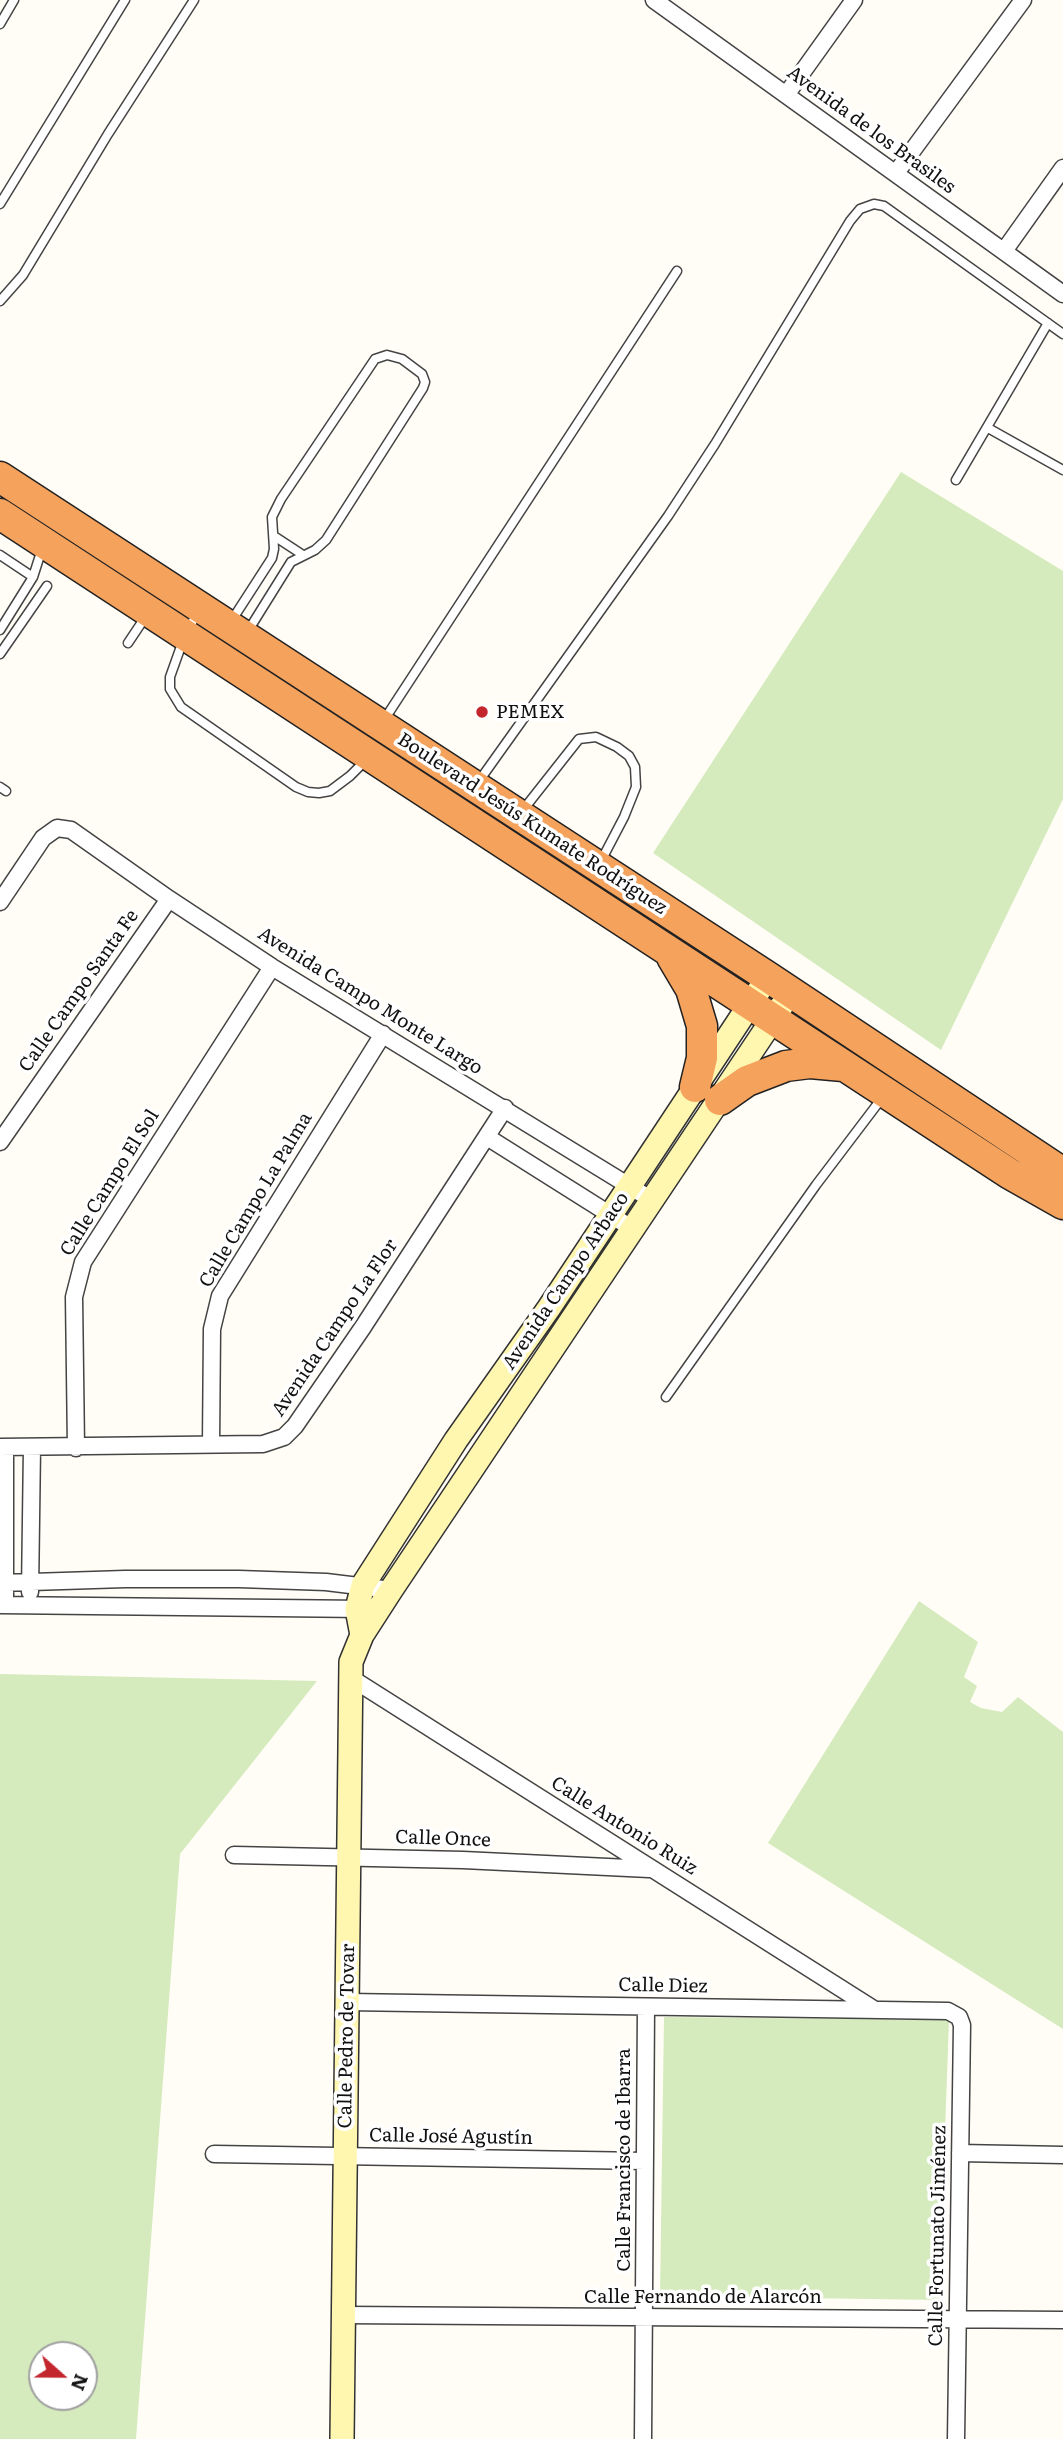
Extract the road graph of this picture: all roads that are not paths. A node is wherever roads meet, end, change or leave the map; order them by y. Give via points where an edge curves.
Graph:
1 (13, 0) edge
2 (125, 0) edge
3 (194, 0) edge
4 (654, 0) edge
5 (854, 0) edge
6 (1023, 0) edge
7 (678, 7) edge
8 (0, 24) edge
9 (786, 95) junction
10 (1063, 168) edge
11 (896, 173) junction
12 (0, 204) edge
13 (1004, 251) junction
14 (677, 271) dead end
15 (1063, 294) edge
16 (0, 301) edge
17 (1048, 323) junction
18 (1063, 334) edge
19 (988, 428) junction
20 (1063, 470) edge
21 (0, 477) edge
22 (956, 480) dead end
23 (0, 514) edge
24 (274, 536) junction
25 (44, 543) junction
26 (0, 555) edge
27 (303, 555) junction
28 (33, 577) junction
29 (47, 586) dead end
30 (158, 599) junction
31 (201, 608) junction
32 (0, 630) edge
33 (236, 631) junction
34 (186, 635) junction
35 (128, 643) dead end
36 (0, 654) edge
37 (381, 725) junction
38 (370, 756) junction
39 (475, 786) junction
40 (519, 815) junction
41 (598, 866) junction
42 (169, 899) junction
43 (0, 902) edge
44 (668, 951) junction
45 (272, 967) junction
46 (780, 985) junction
47 (760, 1011) junction
48 (383, 1034) junction
49 (845, 1067) junction
50 (886, 1093) junction
51 (707, 1094) junction
52 (505, 1108) junction
53 (487, 1137) junction
54 (0, 1142) edge
55 (1063, 1173) edge
56 (629, 1186) junction
57 (652, 1200) junction
58 (1063, 1204) edge
59 (611, 1214) junction
60 (634, 1229) junction
61 (666, 1397) dead end
62 (211, 1444) junction
63 (2, 1447) edge
64 (32, 1447) junction
65 (76, 1448) junction
66 (30, 1582) junction
67 (3, 1583) edge
68 (363, 1585) junction
69 (376, 1603) junction
70 (3, 1605) edge
71 (29, 1605) junction
72 (351, 1678) junction
73 (234, 1855) dead end
74 (349, 1857) junction
75 (651, 1869) junction
76 (347, 2002) junction
77 (646, 2007) junction
78 (875, 2010) junction
79 (962, 2035) joint
80 (960, 2153) junction
81 (214, 2154) dead end
82 (1063, 2155) edge
83 (345, 2156) junction
84 (645, 2161) junction
85 (344, 2315) junction
86 (644, 2317) junction
87 (958, 2319) junction
88 (1063, 2320) edge
89 (342, 2439) edge
90 (643, 2439) edge
91 (956, 2439) edge

1 - 8 lane
2 - 12 lane
3 - 16 lane via 23,275
4 - 7 street, Avenida de los Brasiles
5 - 9 street
6 - 11 street
7 - 9 street, Avenida de los Brasiles
9 - 11 street, Avenida de los Brasiles
10 - 13 street
11 - 13 street, Avenida de los Brasiles
13 - 15 street, Avenida de los Brasiles
14 - 37 lane
17 - 18 lane
17 - 19 lane
17 - 39 lane via 884,206 860,209 709,455
19 - 20 lane
19 - 22 lane
21 - 30 highway, Boulevard Jesús Kumate Rodríguez
23 - 25 highway, Boulevard Jesús Kumate Rodríguez
24 - 27 lane
24 - 27 lane via 274,509 370,365 382,355 402,359 422,374 423,388 326,540
24 - 33 lane via 272,558
25 - 28 lane
25 - 30 highway, Boulevard Jesús Kumate Rodríguez
26 - 28 lane
27 - 33 lane via 291,562
28 - 32 lane
29 - 36 lane
30 - 31 highway, Boulevard Jesús Kumate Rodríguez
30 - 34 highway, Boulevard Jesús Kumate Rodríguez
30 - 35 lane
31 - 33 highway, Boulevard Jesús Kumate Rodríguez
31 - 34 lane
33 - 37 highway, Boulevard Jesús Kumate Rodríguez
34 - 38 highway, Boulevard Jesús Kumate Rodríguez
34 - 38 lane via 170,677 174,699 296,787 330,791
37 - 39 highway, Boulevard Jesús Kumate Rodríguez
38 - 44 highway, Boulevard Jesús Kumate Rodríguez
39 - 40 highway, Boulevard Jesús Kumate Rodríguez
40 - 41 highway, Boulevard Jesús Kumate Rodríguez
40 - 41 lane via 579,739 596,737 617,747 635,768 636,787
41 - 46 highway, Boulevard Jesús Kumate Rodríguez
42 - 43 street, Avenida Campo Monte Largo via 71,830 57,828 43,838
42 - 45 street, Avenida Campo Monte Largo
42 - 54 street, Calle Campo Santa Fe
44 - 47 highway, Boulevard Jesús Kumate Rodríguez
44 - 51 highway via 691,989 702,1026
45 - 48 street, Avenida Campo Monte Largo
45 - 65 street, Calle Campo El Sol via 83,1262 74,1297
46 - 47 street, Avenida Campo Arbaco
46 - 55 highway, Boulevard Jesús Kumate Rodríguez
47 - 49 highway, Boulevard Jesús Kumate Rodríguez
47 - 51 street, Avenida Campo Arbaco
48 - 52 street, Avenida Campo Monte Largo
48 - 62 street, Calle Campo La Palma via 220,1296 212,1329
49 - 50 highway, Boulevard Jesús Kumate Rodríguez
49 - 51 highway via 786,1066
50 - 58 highway, Boulevard Jesús Kumate Rodríguez
50 - 61 lane
51 - 56 street, Avenida Campo Arbaco
51 - 57 street, Avenida Campo Arbaco
52 - 53 street, Avenida Campo La Flor
52 - 56 street, Avenida Campo Monte Largo
53 - 59 street
53 - 62 street, Avenida Campo La Flor via 290,1432 263,1444
56 - 57 street, Avenida Campo Monte Largo
56 - 59 street, Avenida Campo Arbaco
57 - 60 street, Avenida Campo Arbaco
59 - 60 street
59 - 68 street, Avenida Campo Arbaco
60 - 69 street, Avenida Campo Arbaco
62 - 65 street, Avenida Campo La Flor
63 - 64 street, Avenida Campo La Flor
63 - 67 street
64 - 65 street, Avenida Campo La Flor
64 - 66 street
66 - 67 street
66 - 68 street via 239,1578
66 - 71 street
67 - 70 street
68 - 69 street, Avenida Campo Arbaco
69 - 71 street
69 - 72 street, Calle Pedro de Tovar via 351,1662
70 - 71 street
72 - 74 street, Calle Pedro de Tovar
72 - 75 street, Calle Antonio Ruiz
73 - 74 street, Calle Once
74 - 75 street, Calle Once
74 - 76 street, Calle Pedro de Tovar
75 - 78 street, Calle Antonio Ruiz
76 - 77 street, Calle Diez
76 - 83 street, Calle Pedro de Tovar
77 - 78 street, Calle Diez
77 - 84 street, Calle Francisco de Ibarra
78 - 79 street, Calle Diez via 948,2011 959,2017
79 - 80 street, Calle Fortunato Jiménez
80 - 82 street
80 - 87 street, Calle Fortunato Jiménez
81 - 83 street, Calle José Agustín
83 - 84 street, Calle José Agustín
83 - 85 street, Calle Pedro de Tovar
84 - 86 street, Calle Francisco de Ibarra
85 - 86 street, Calle Fernando de Alarcón
85 - 89 street, Calle Pedro de Tovar
86 - 87 street, Calle Fernando de Alarcón
86 - 90 street, Calle Francisco de Ibarra
87 - 88 street, Calle Fernando de Alarcón
87 - 91 street, Calle Fortunato Jiménez

